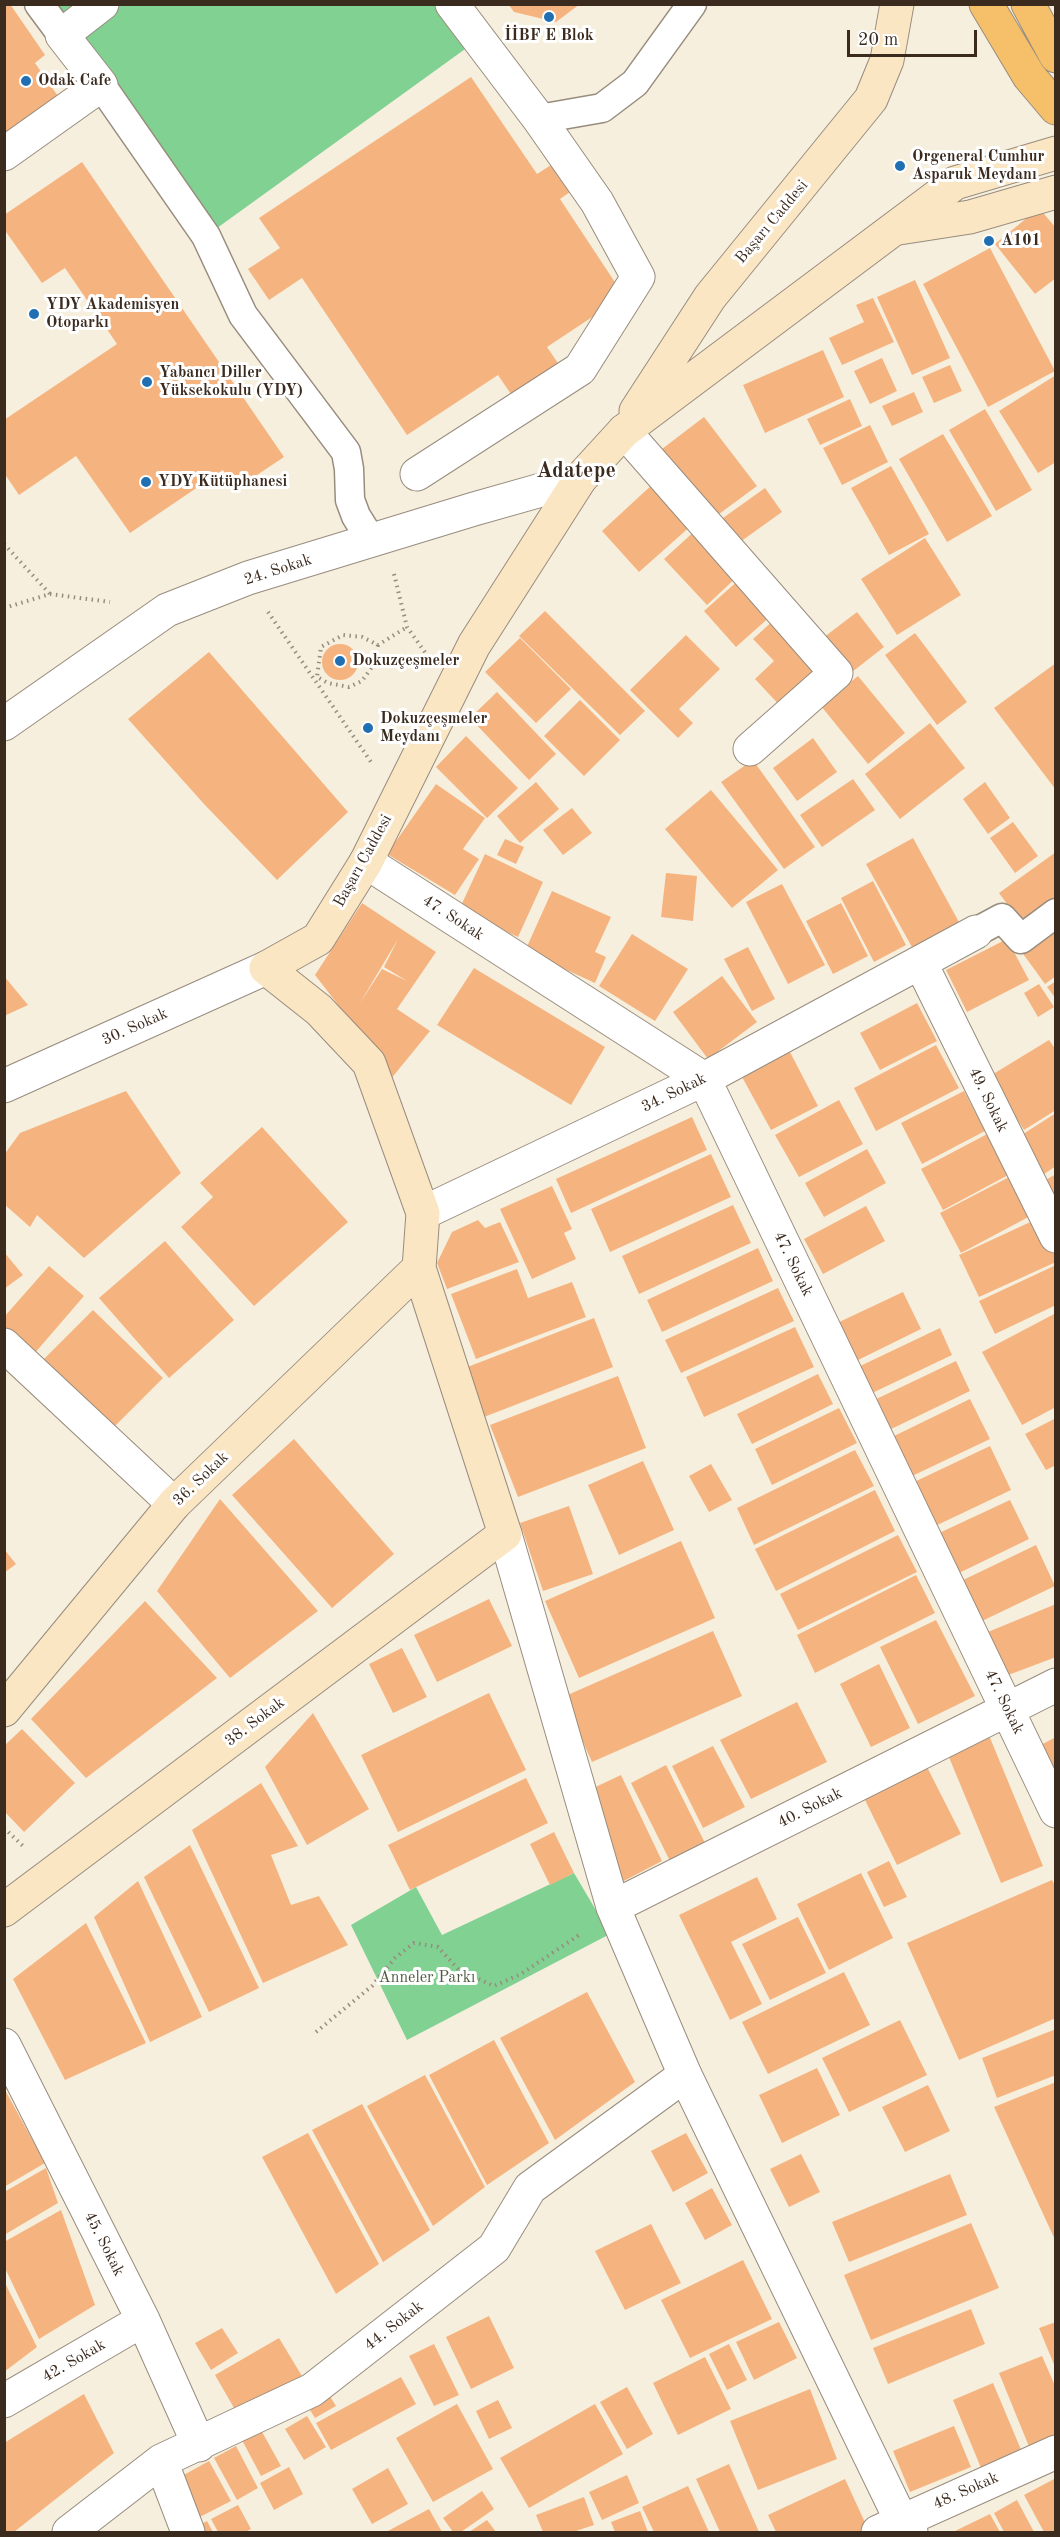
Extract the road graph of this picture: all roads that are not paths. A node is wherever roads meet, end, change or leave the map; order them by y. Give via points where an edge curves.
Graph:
1 (39, 4) edge
2 (102, 4) edge
3 (452, 4) edge
4 (692, 4) edge
5 (897, 4) edge
6 (986, 4) edge
7 (1028, 4) edge
8 (62, 35) junction
9 (1056, 56) edge
10 (101, 85) junction
11 (1056, 108) edge
12 (539, 119) junction
13 (1056, 153) edge
14 (4, 154) edge
15 (1056, 192) edge
16 (895, 229) junction
17 (624, 431) junction
18 (417, 474) dead end
19 (580, 479) junction
20 (371, 540) junction
21 (4, 724) edge
22 (750, 749) dead end
23 (366, 862) junction
24 (1056, 913) edge
25 (976, 932) joint
26 (921, 964) junction
27 (266, 968) junction
28 (704, 1079) junction
29 (4, 1086) edge
30 (423, 1214) junction
31 (1056, 1236) edge
32 (419, 1268) junction
33 (4, 1345) edge
34 (174, 1504) junction
35 (505, 1534) junction
36 (1056, 1684) edge
37 (1008, 1709) junction
38 (4, 1710) edge
39 (1056, 1811) edge
40 (613, 1907) junction
41 (4, 1910) edge
42 (4, 2045) edge
43 (685, 2075) junction
44 (142, 2320) junction
45 (4, 2401) edge
46 (199, 2445) junction
47 (1056, 2452) edge
48 (160, 2461) junction
49 (897, 2528) edge
50 (69, 2532) edge
51 (188, 2532) edge

1 - 8 street
2 - 8 street
3 - 12 street
4 - 12 street via 635,83 602,108
5 - 17 main road, Başarı Caddesi via 887,60 871,99 711,297
6 - 11 main road via 1029,76
7 - 9 main road
8 - 10 street
10 - 14 street
10 - 20 street via 206,236 243,315 346,452 350,500
12 - 18 street via 597,202 638,277 580,369
13 - 16 main road, Başarı Caddesi via 955,183
15 - 16 main road, Başarı Caddesi via 970,217
16 - 17 main road, Başarı Caddesi
17 - 19 main road, Başarı Caddesi
17 - 22 street via 836,673
19 - 20 street, 24. Sokak
19 - 23 main road, Başarı Caddesi via 474,645
20 - 21 street, 24. Sokak via 248,578 167,610
23 - 27 main road, Başarı Caddesi via 318,939
23 - 28 street, 47. Sokak
24 - 25 street via 1022,939 1002,918
25 - 26 street, 34. Sokak
26 - 28 street, 34. Sokak
26 - 31 street, 49. Sokak
27 - 29 street, 30. Sokak
27 - 30 main road via 319,1010 369,1063
28 - 30 street, 34. Sokak
28 - 37 street, 47. Sokak
30 - 32 main road
32 - 34 main road, 36. Sokak
32 - 35 main road
33 - 34 street
34 - 38 main road, 36. Sokak
35 - 40 street
35 - 41 main road, 38. Sokak
36 - 37 street, 40. Sokak
37 - 39 street, 47. Sokak
37 - 40 street, 40. Sokak
40 - 43 street
42 - 44 street, 45. Sokak
43 - 46 street, 44. Sokak via 531,2188 494,2248 312,2390
43 - 49 street
44 - 45 street, 42. Sokak
44 - 46 street, 45. Sokak
46 - 48 street, 44. Sokak
47 - 49 street, 48. Sokak
48 - 50 street, 44. Sokak
48 - 51 street

